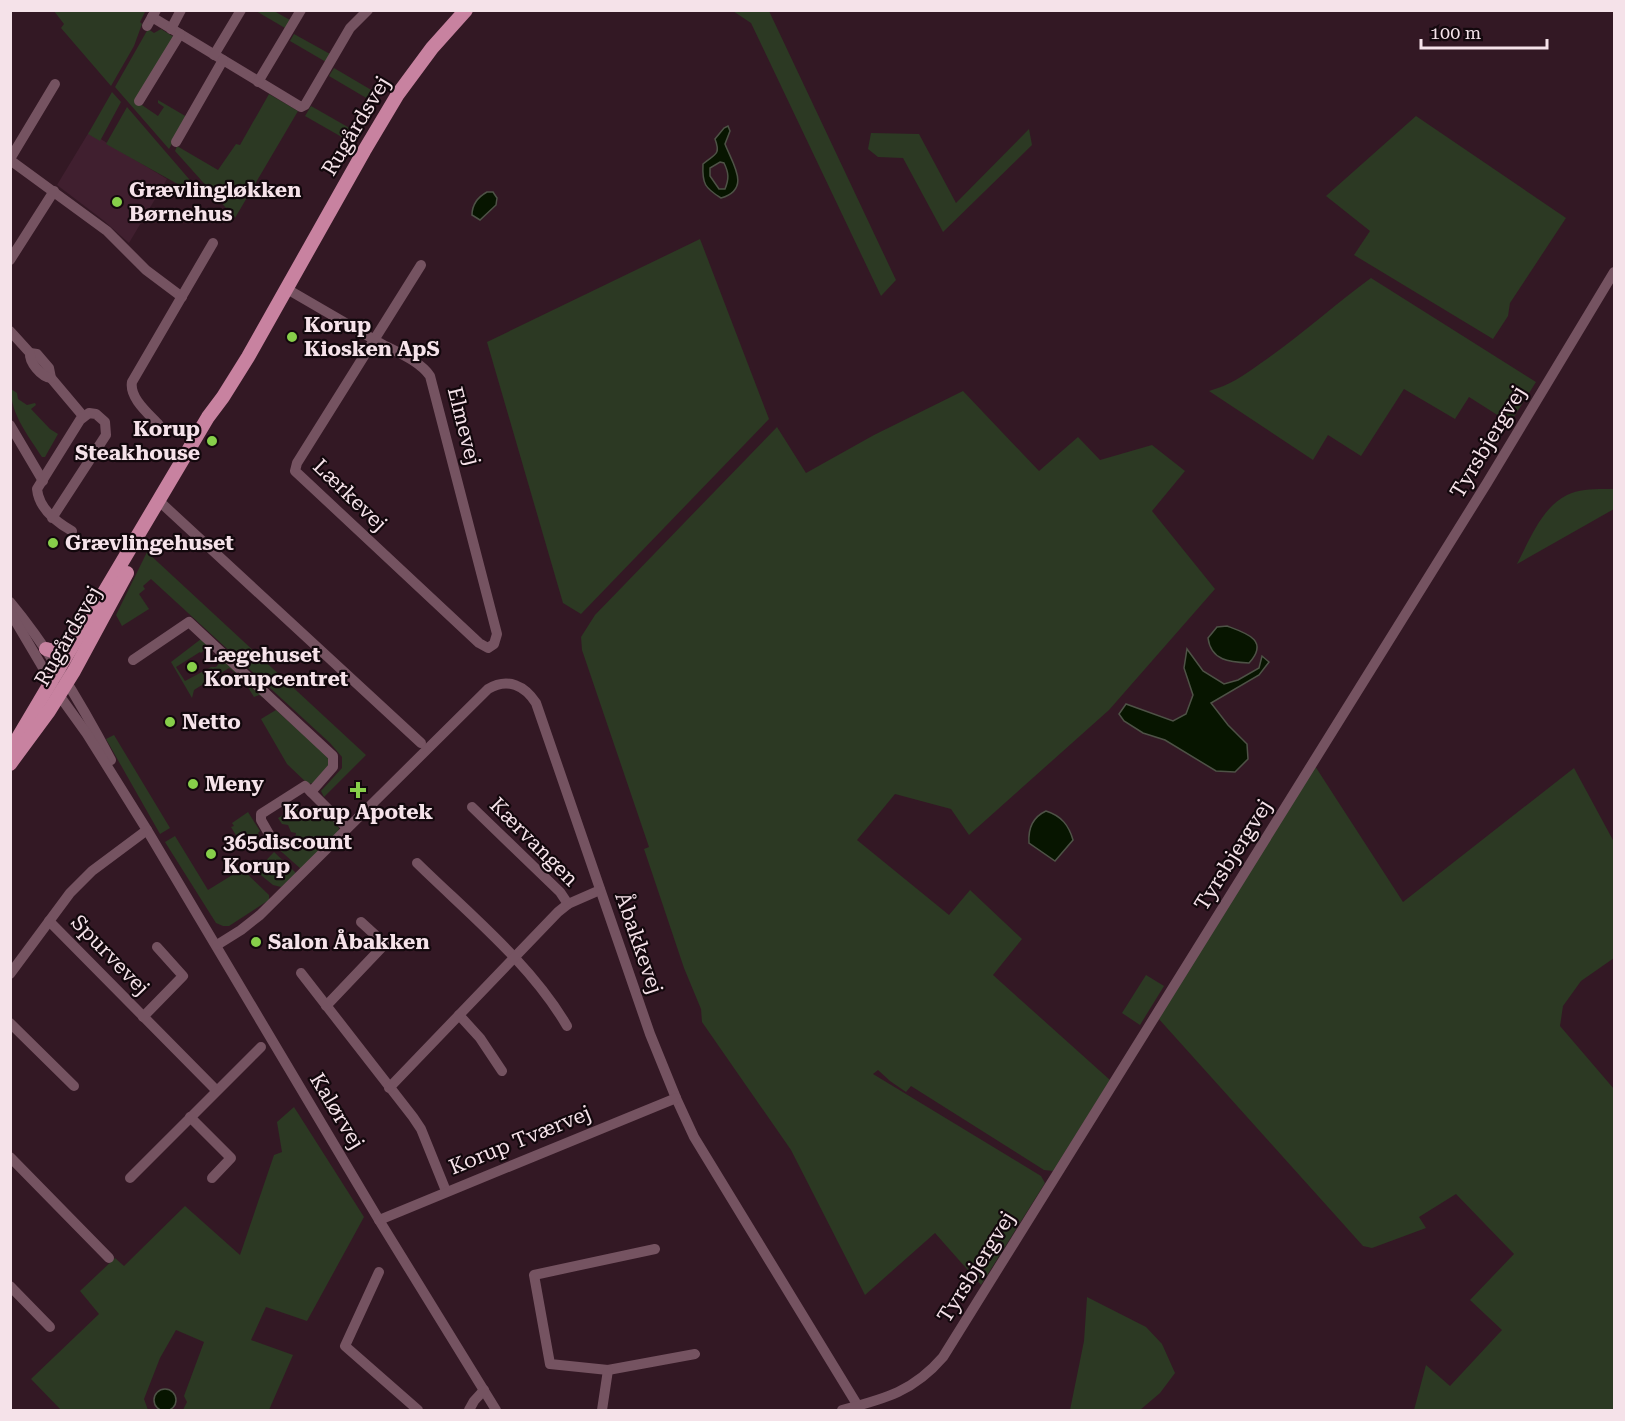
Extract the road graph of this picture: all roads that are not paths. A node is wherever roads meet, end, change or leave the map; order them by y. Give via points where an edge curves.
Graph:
1 (182, 10) edge
2 (241, 10) edge
3 (301, 10) edge
4 (368, 10) edge
5 (466, 10) edge
6 (152, 18) edge
7 (175, 31) junction
8 (219, 58) junction
9 (258, 82) junction
10 (55, 84) dead end
11 (139, 101) dead end
12 (176, 142) dead end
13 (10, 159) edge
14 (54, 191) junction
15 (213, 243) dead end
16 (10, 260) edge
17 (420, 265) dead end
18 (1614, 272) edge
19 (287, 289) junction
20 (182, 297) junction
21 (10, 331) edge
22 (375, 340) junction
23 (83, 416) junction
24 (10, 425) edge
25 (159, 425) dead end
26 (43, 480) junction
27 (162, 503) junction
28 (52, 518) junction
29 (72, 531) dead end
30 (115, 576) junction
31 (10, 602) edge
32 (94, 611) junction
33 (10, 612) edge
34 (492, 647) joint
35 (46, 649) junction
36 (133, 660) dead end
37 (59, 681) junction
38 (413, 740) dead end
39 (10, 751) edge
40 (10, 763) edge
41 (311, 792) junction
42 (472, 807) dead end
43 (347, 828) junction
44 (147, 830) junction
45 (273, 841) dead end
46 (417, 863) dead end
47 (600, 890) junction
48 (568, 904) junction
49 (49, 921) junction
50 (361, 922) dead end
51 (217, 945) junction
52 (157, 947) dead end
53 (514, 958) junction
54 (301, 973) dead end
55 (10, 974) edge
56 (326, 1006) junction
57 (459, 1015) junction
58 (143, 1017) junction
59 (10, 1023) edge
60 (567, 1026) dead end
61 (261, 1047) dead end
62 (502, 1071) dead end
63 (74, 1086) dead end
64 (389, 1088) junction
65 (216, 1090) junction
66 (676, 1098) junction
67 (190, 1117) junction
68 (10, 1157) edge
69 (129, 1178) dead end
70 (212, 1178) dead end
71 (446, 1191) junction
72 (379, 1220) junction
73 (656, 1249) dead end
74 (109, 1258) dead end
75 (379, 1272) dead end
76 (10, 1286) edge
77 (50, 1327) dead end
78 (695, 1354) dead end
79 (608, 1370) junction
80 (484, 1390) junction
81 (858, 1406) junction
82 (418, 1410) edge
83 (469, 1410) edge
84 (496, 1410) edge
85 (602, 1410) edge
86 (842, 1410) edge

1 - 7 street
2 - 8 street
3 - 9 street
4 - 9 street via 350,28 304,106
5 - 19 main road, Rugårdsvej via 404,86
6 - 7 street
7 - 8 street
7 - 11 street
8 - 9 street
8 - 12 street
10 - 13 street
13 - 14 street
14 - 16 street
14 - 20 street
15 - 20 street
17 - 22 street
18 - 81 street, Tyrsbjergvej via 943,1357 914,1385
19 - 22 street, Elmevej
19 - 27 main road, Rugårdsvej via 208,417
20 - 25 street via 131,386 135,397
21 - 23 street via 30,352 31,361
22 - 34 street, Elmevej via 423,368 432,380 497,634
22 - 34 street, Lærkevej via 295,471 482,646
23 - 26 street
23 - 28 street via 100,416 107,425 106,435
24 - 26 street
26 - 28 street via 37,489 38,496
27 - 30 main road, Rugårdsvej
27 - 37 main road, Rugårdsvej
27 - 38 street
28 - 29 street
30 - 32 main road, Rugårdsvej
30 - 37 main road via 106,601
31 - 35 street, Kalørvej
32 - 35 main road via 58,651
32 - 37 main road, Rugårdsvej
33 - 37 street, Kalørvej
35 - 37 street, Kalørvej
36 - 41 street via 189,622 333,756 333,767
37 - 39 main road, Rugårdsvej
37 - 40 main road, Rugårdsvej
37 - 44 street, Kalørvej
41 - 43 street
41 - 45 street via 305,786 261,814
42 - 48 street, Kærvangen
43 - 47 street, Åbakkevej via 485,692 501,683 514,684 536,703
43 - 51 street, Åbakkevej via 253,920
44 - 49 street via 92,871
44 - 51 street, Kalørvej
46 - 53 street
47 - 48 street
47 - 66 street, Åbakkevej
48 - 53 street
49 - 55 street
49 - 58 street, Spurvevej
50 - 56 street via 385,944
51 - 72 street, Kalørvej
52 - 58 street, Spurvevej via 183,978
53 - 57 street
53 - 60 street via 545,991
54 - 56 street
56 - 64 street
57 - 62 street
57 - 64 street
58 - 65 street, Spurvevej
59 - 63 street
61 - 65 street
64 - 71 street via 421,1130
65 - 67 street
66 - 71 street, Korup Tværvej
66 - 81 street, Åbakkevej via 694,1137
67 - 69 street
67 - 70 street via 231,1158
68 - 74 street
71 - 72 street, Korup Tværvej
72 - 80 street, Kalørvej
73 - 79 street via 534,1275 550,1364
75 - 82 street via 345,1346
76 - 77 street
78 - 79 street
79 - 85 street
80 - 83 street
80 - 84 street, Kalørvej
81 - 86 street, Tyrsbjergvej

